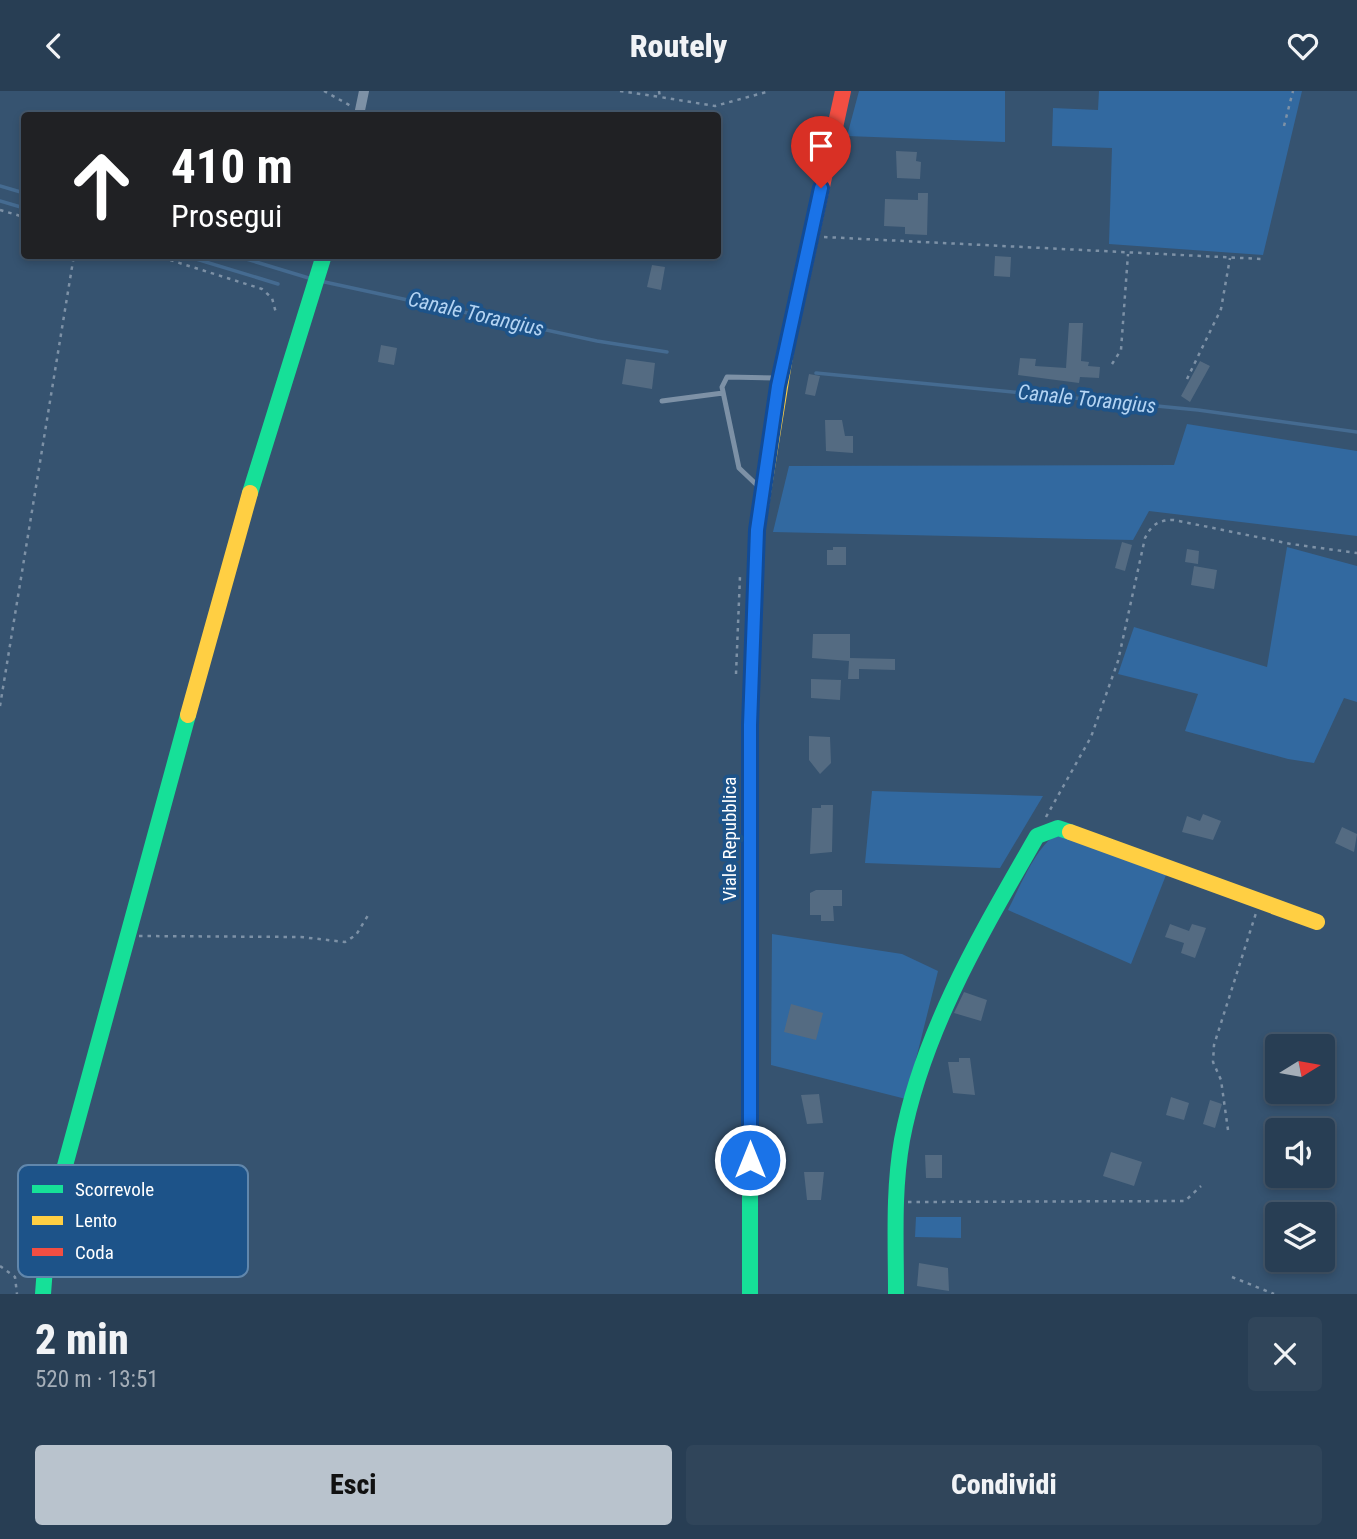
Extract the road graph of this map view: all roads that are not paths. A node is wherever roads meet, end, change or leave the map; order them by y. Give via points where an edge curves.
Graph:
1 (364, 91) edge
2 (843, 91) edge
3 (359, 112) edge
4 (323, 259) edge
5 (778, 382) junction
6 (723, 393) junction
7 (662, 401) dead end
8 (761, 489) junction
9 (1317, 922) dead end
10 (65, 1165) edge
11 (750, 1294) edge
12 (896, 1294) edge

1 - 3 street
2 - 5 street, Viale Repubblica
4 - 10 street via 268,427
5 - 6 lane via 727,377
5 - 8 street, Viale Repubblica
6 - 7 lane
6 - 8 lane via 739,468
8 - 11 street, Viale Repubblica via 750,725
9 - 12 street via 1072,832 1058,828 1037,835 956,978 910,1104 902,1142

